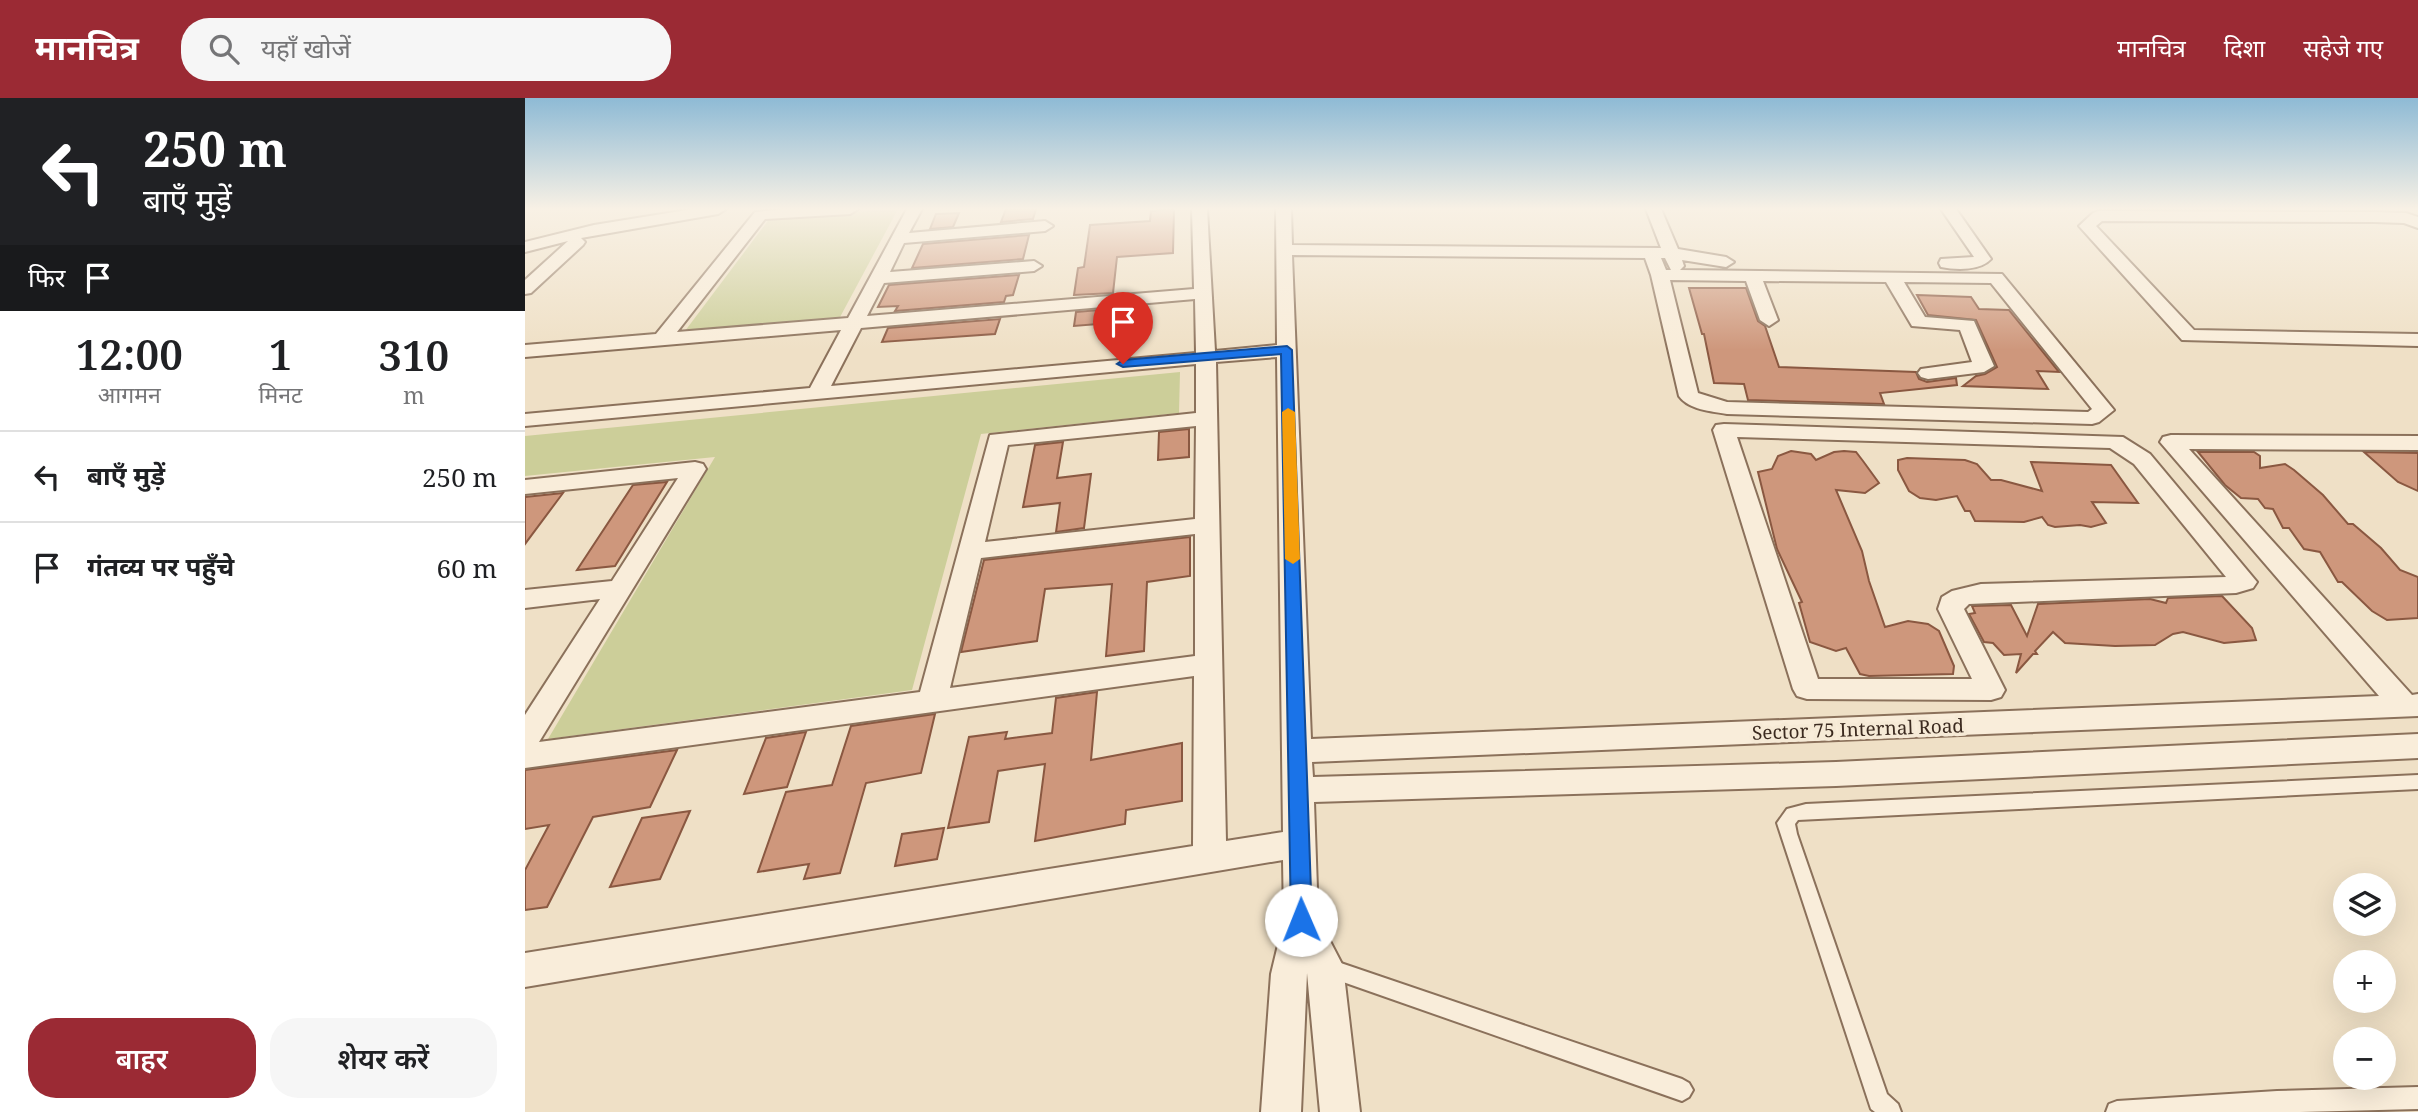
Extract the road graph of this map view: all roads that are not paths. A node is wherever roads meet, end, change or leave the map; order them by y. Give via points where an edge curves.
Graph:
1 (561, 256) edge
2 (727, 256) edge
3 (890, 256) edge
4 (988, 256) edge
5 (1037, 256) edge
6 (1202, 256) edge
7 (1284, 256) edge
8 (1654, 256) edge
9 (1670, 256) edge
10 (1691, 256) edge
11 (1981, 256) edge
12 (2115, 256) edge
13 (1670, 275) junction
14 (1752, 275) junction
15 (1892, 277) junction
16 (878, 278) junction
17 (525, 289) edge
18 (1204, 293) junction
19 (1022, 308) junction
20 (1769, 320) dead end
21 (855, 322) junction
22 (662, 339) junction
23 (2418, 340) edge
24 (1287, 350) junction
25 (525, 351) edge
26 (1206, 356) junction
27 (1928, 373) dead end
28 (818, 392) junction
29 (1206, 418) junction
30 (525, 420) edge
31 (2418, 443) edge
32 (525, 487) edge
33 (1207, 525) junction
34 (970, 551) junction
35 (621, 588) junction
36 (525, 599) edge
37 (1208, 664) junction
38 (1991, 690) junction
39 (932, 701) junction
40 (2411, 705) edge
41 (2011, 723) junction
42 (525, 740) edge
43 (2418, 746) edge
44 (1298, 751) junction
45 (525, 756) edge
46 (2418, 782) edge
47 (1300, 790) junction
48 (1300, 843) junction
49 (1210, 857) junction
50 (1301, 920) junction
51 (1325, 966) junction
52 (525, 970) edge
53 (1682, 1090) dead end
54 (2418, 1098) edge
55 (2280, 1107) edge
56 (1281, 1112) edge
57 (1340, 1112) edge
58 (1890, 1112) edge
59 (2117, 1112) edge

1 - 17 street
2 - 22 street
3 - 16 street
4 - 16 street
5 - 19 street
6 - 18 street
7 - 24 street
8 - 13 street
9 - 13 street
10 - 11 street via 1732,263 1976,263
12 - 23 street via 2189,336
13 - 14 street
13 - 15 street via 1689,396 1706,404 2092,418 2103,410 1996,278
14 - 15 street
14 - 20 street
15 - 27 street via 1919,322 1967,325 1984,366
16 - 21 street
18 - 19 street
18 - 26 street
19 - 21 street
21 - 22 street
21 - 28 street
22 - 25 street
24 - 26 street
24 - 44 street
26 - 28 street
26 - 29 street
28 - 30 street
29 - 33 street
29 - 34 street via 998,440
31 - 40 street via 2171,442
32 - 35 street via 695,469
33 - 34 street
33 - 37 street
34 - 39 street
35 - 36 street
35 - 42 street
37 - 39 street
37 - 49 street
38 - 38 street via 1807,689 1724,430 2115,442 2142,459 2243,579 2236,585 1961,597 1951,603 1951,609
38 - 41 street
39 - 45 street
40 - 41 street, Sector 75 Internal Road
41 - 44 street, Sector 75 Internal Road
43 - 47 street via 1836,774
44 - 47 street
46 - 58 lane via 1793,814 1786,823 1788,834 1879,1101
47 - 48 street
48 - 49 street
48 - 50 street
49 - 52 street
50 - 51 street
50 - 56 street via 1289,974
51 - 53 lane
51 - 57 street
54 - 55 lane
55 - 59 lane

